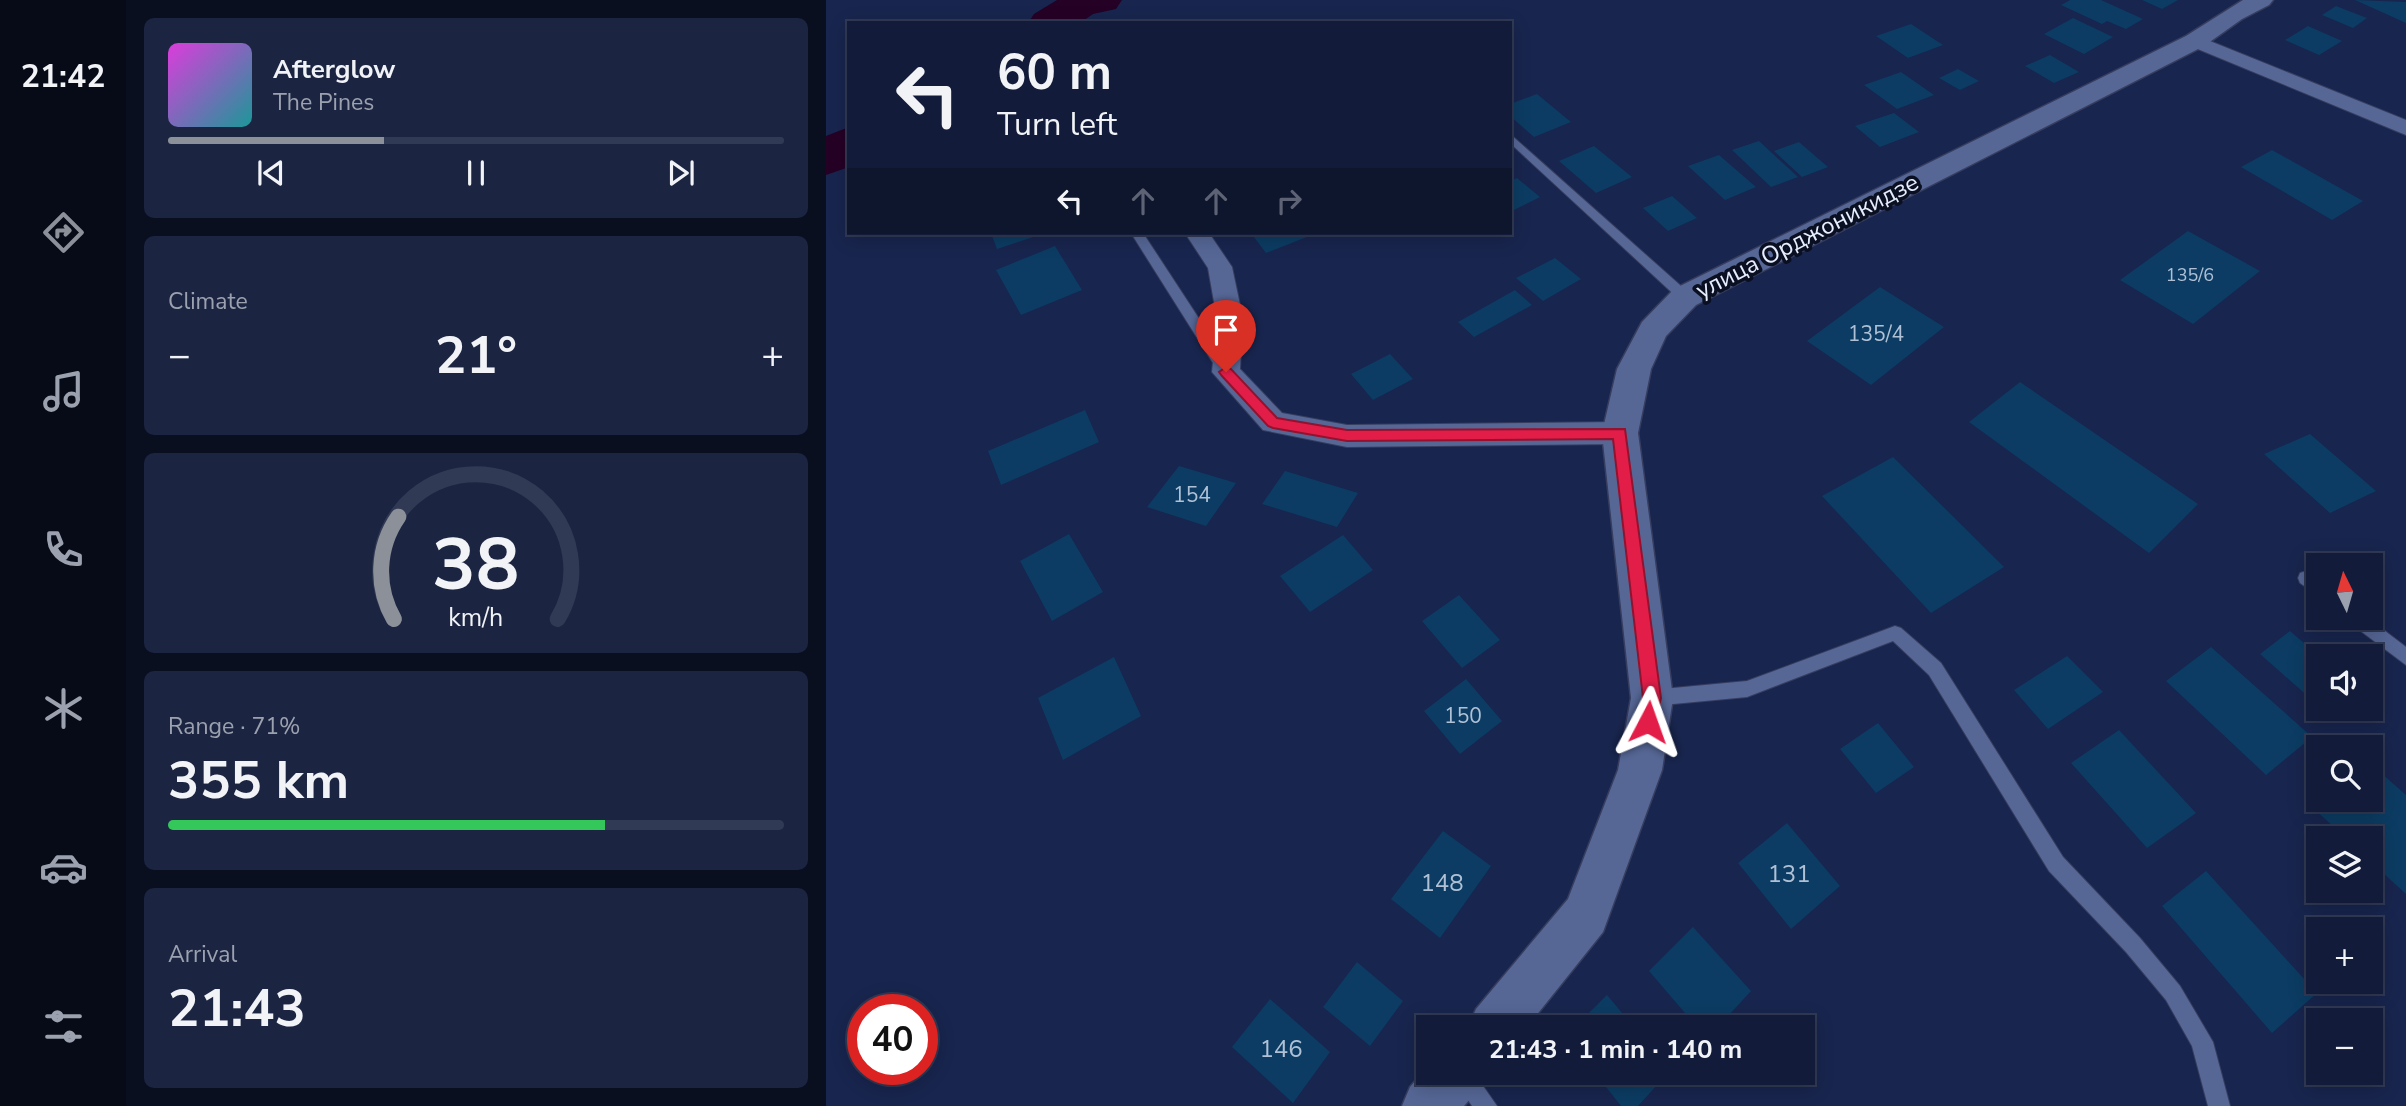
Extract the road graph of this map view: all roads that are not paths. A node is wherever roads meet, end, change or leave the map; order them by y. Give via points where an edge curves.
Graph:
1 (2261, 0) edge
2 (2195, 41) junction
3 (2406, 128) edge
4 (1512, 139) edge
5 (1138, 235) edge
6 (1198, 235) edge
7 (1685, 297) junction
8 (1226, 372) junction
9 (1620, 433) junction
10 (2371, 630) edge
11 (2406, 657) edge
12 (1652, 698) junction
13 (1504, 1015) edge
14 (1448, 1085) edge
15 (1469, 1085) edge
16 (1429, 1106) edge
17 (1486, 1106) edge
18 (2219, 1106) edge

1 - 2 street, улица Орджоникидзе
2 - 3 street
2 - 7 street, улица Орджоникидзе
4 - 7 lane
5 - 8 lane
6 - 8 street via 1220,267 1230,318
7 - 9 street, улица Орджоникидзе via 1648,339 1634,369
8 - 9 street via 1273,422 1347,436
9 - 12 street, улица Орджоникидзе
10 - 11 lane
12 - 13 street, улица Орджоникидзе via 1640,770 1586,915
12 - 18 lane via 1747,689 1895,633 1935,668 2056,864 2173,993 2202,1042
14 - 16 street
15 - 17 lane

